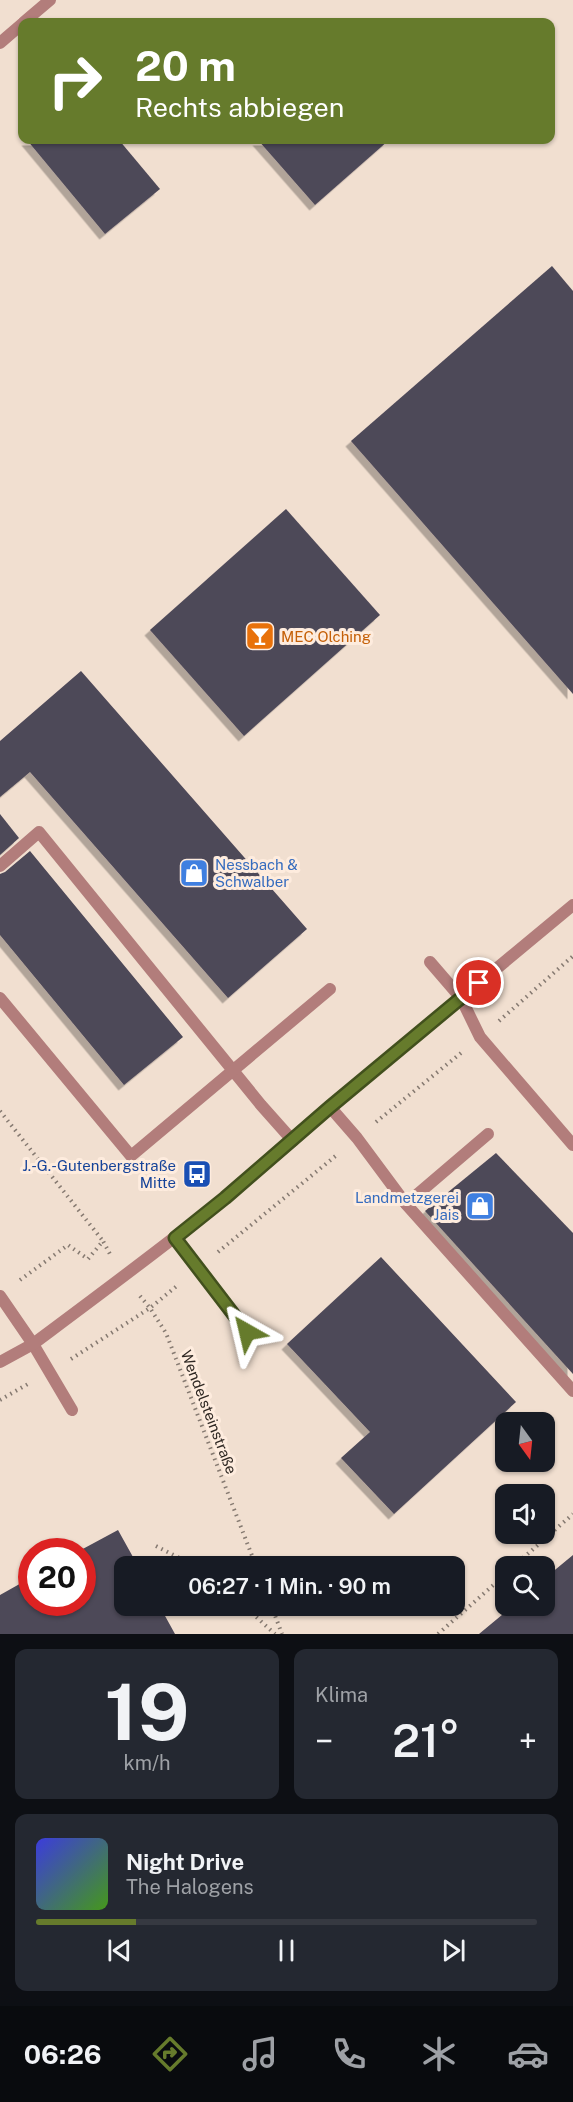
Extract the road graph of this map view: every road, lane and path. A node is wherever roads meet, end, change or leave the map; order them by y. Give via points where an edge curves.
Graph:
1 (50, 0) edge
2 (29, 18) edge
3 (18, 28) edge
4 (0, 44) edge
5 (0, 866) edge
6 (573, 904) edge
7 (573, 956) edge
8 (430, 962) dead end
9 (330, 989) dead end
10 (0, 998) edge
11 (461, 998) junction
12 (480, 1037) junction
13 (234, 1071) junction
14 (330, 1107) junction
15 (0, 1111) edge
16 (488, 1134) dead end
17 (357, 1138) junction
18 (293, 1141) junction
19 (573, 1145) edge
20 (406, 1204) junction
21 (175, 1238) junction
22 (102, 1240) junction
23 (198, 1268) junction
24 (123, 1276) junction
25 (19, 1280) dead end
26 (0, 1296) edge
27 (150, 1308) junction
28 (247, 1332) dead end
29 (33, 1344) junction
30 (0, 1362) edge
31 (51, 1372) junction
32 (573, 1391) edge
33 (0, 1400) edge
34 (72, 1410) dead end
35 (573, 1514) edge
36 (156, 1546) dead end
37 (176, 1556) edge
38 (252, 1556) edge
39 (525, 1556) edge
40 (495, 1584) edge
41 (255, 1616) edge
42 (275, 1616) edge
43 (275, 1634) edge
44 (282, 1634) edge
45 (438, 1634) edge

1 - 2 street
3 - 4 street
5 - 13 street via 39,832
6 - 11 street
7 - 12 path
8 - 11 street
9 - 13 street
10 - 13 street via 131,1156
11 - 12 street
11 - 14 street
12 - 17 path
12 - 19 street
13 - 18 street
14 - 17 street
14 - 18 street
15 - 22 path, Wendelsteinstraße
16 - 20 street
17 - 20 street
17 - 23 path
18 - 21 street
20 - 32 street
21 - 23 street
21 - 24 street
22 - 24 path, Wendelsteinstraße
22 - 25 path via 88,1259 68,1245
23 - 27 path
23 - 28 street
24 - 27 path, Wendelsteinstraße
24 - 29 street
26 - 29 street
27 - 31 path
27 - 38 path, Wendelsteinstraße via 166,1333
29 - 30 street
29 - 31 street
31 - 33 path
31 - 34 street
35 - 39 path
36 - 37 path
40 - 45 path
41 - 43 path
42 - 44 path

